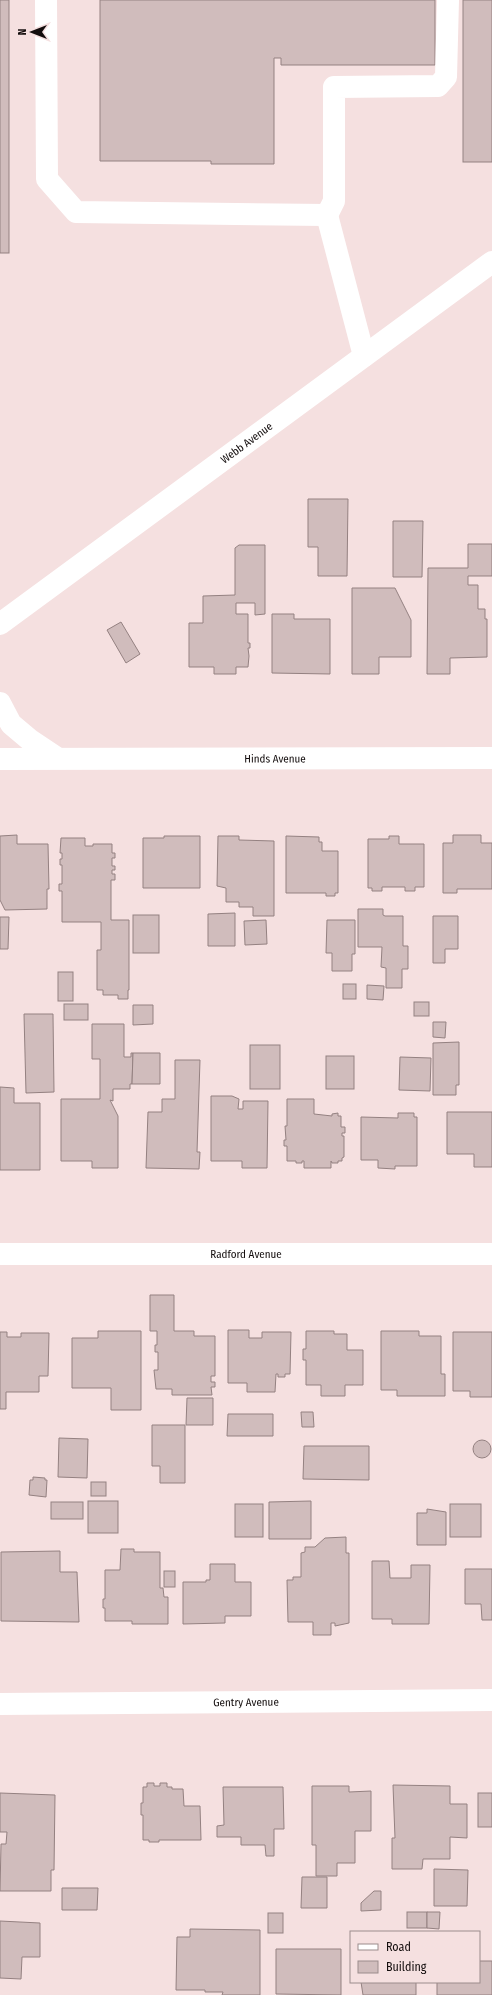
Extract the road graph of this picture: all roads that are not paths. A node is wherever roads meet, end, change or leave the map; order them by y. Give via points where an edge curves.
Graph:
1 (46, 0) edge
2 (448, 0) edge
3 (327, 215) junction
4 (491, 264) edge
5 (364, 356) junction
6 (0, 624) edge
7 (0, 703) edge
8 (57, 758) junction
9 (492, 758) edge
10 (0, 759) edge
11 (0, 1254) edge
12 (492, 1254) edge
13 (492, 1700) edge
14 (0, 1704) edge

1 - 3 street via 47,180 76,212
2 - 3 street via 446,77 438,86 334,87 334,201
3 - 5 street
4 - 5 street, Webb Avenue
5 - 6 street, Webb Avenue
7 - 8 street via 11,724
8 - 9 street, Hinds Avenue
8 - 10 street, Hinds Avenue
11 - 12 street, Radford Avenue
13 - 14 street, Gentry Avenue

